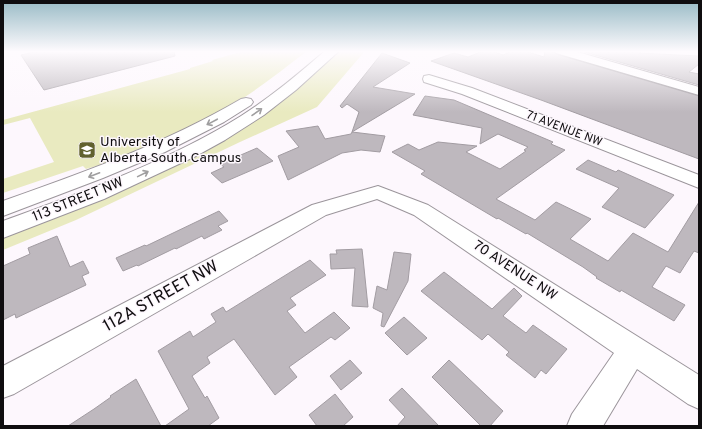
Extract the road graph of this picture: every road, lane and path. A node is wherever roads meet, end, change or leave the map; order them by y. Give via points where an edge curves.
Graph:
1 (288, 71) edge
2 (310, 71) edge
3 (628, 71) edge
4 (429, 79) dead end
5 (699, 91) edge
6 (699, 182) edge
7 (3, 209) edge
8 (319, 210) joint
9 (3, 230) edge
10 (633, 349) junction
11 (3, 383) edge
12 (699, 392) edge
13 (584, 426) edge

1 -> 7 main road, 113 STREET NW via 254,97 199,128 127,162
9 -> 2 main road, 113 STREET NW via 135,177 215,139 272,102
3 - 5 street
4 - 6 street, 71 AVENUE NW via 467,91
8 - 10 street, 70 AVENUE NW via 378,192 421,210
8 - 11 street, 112A STREET NW
10 - 12 street, 70 AVENUE NW
10 - 13 street

